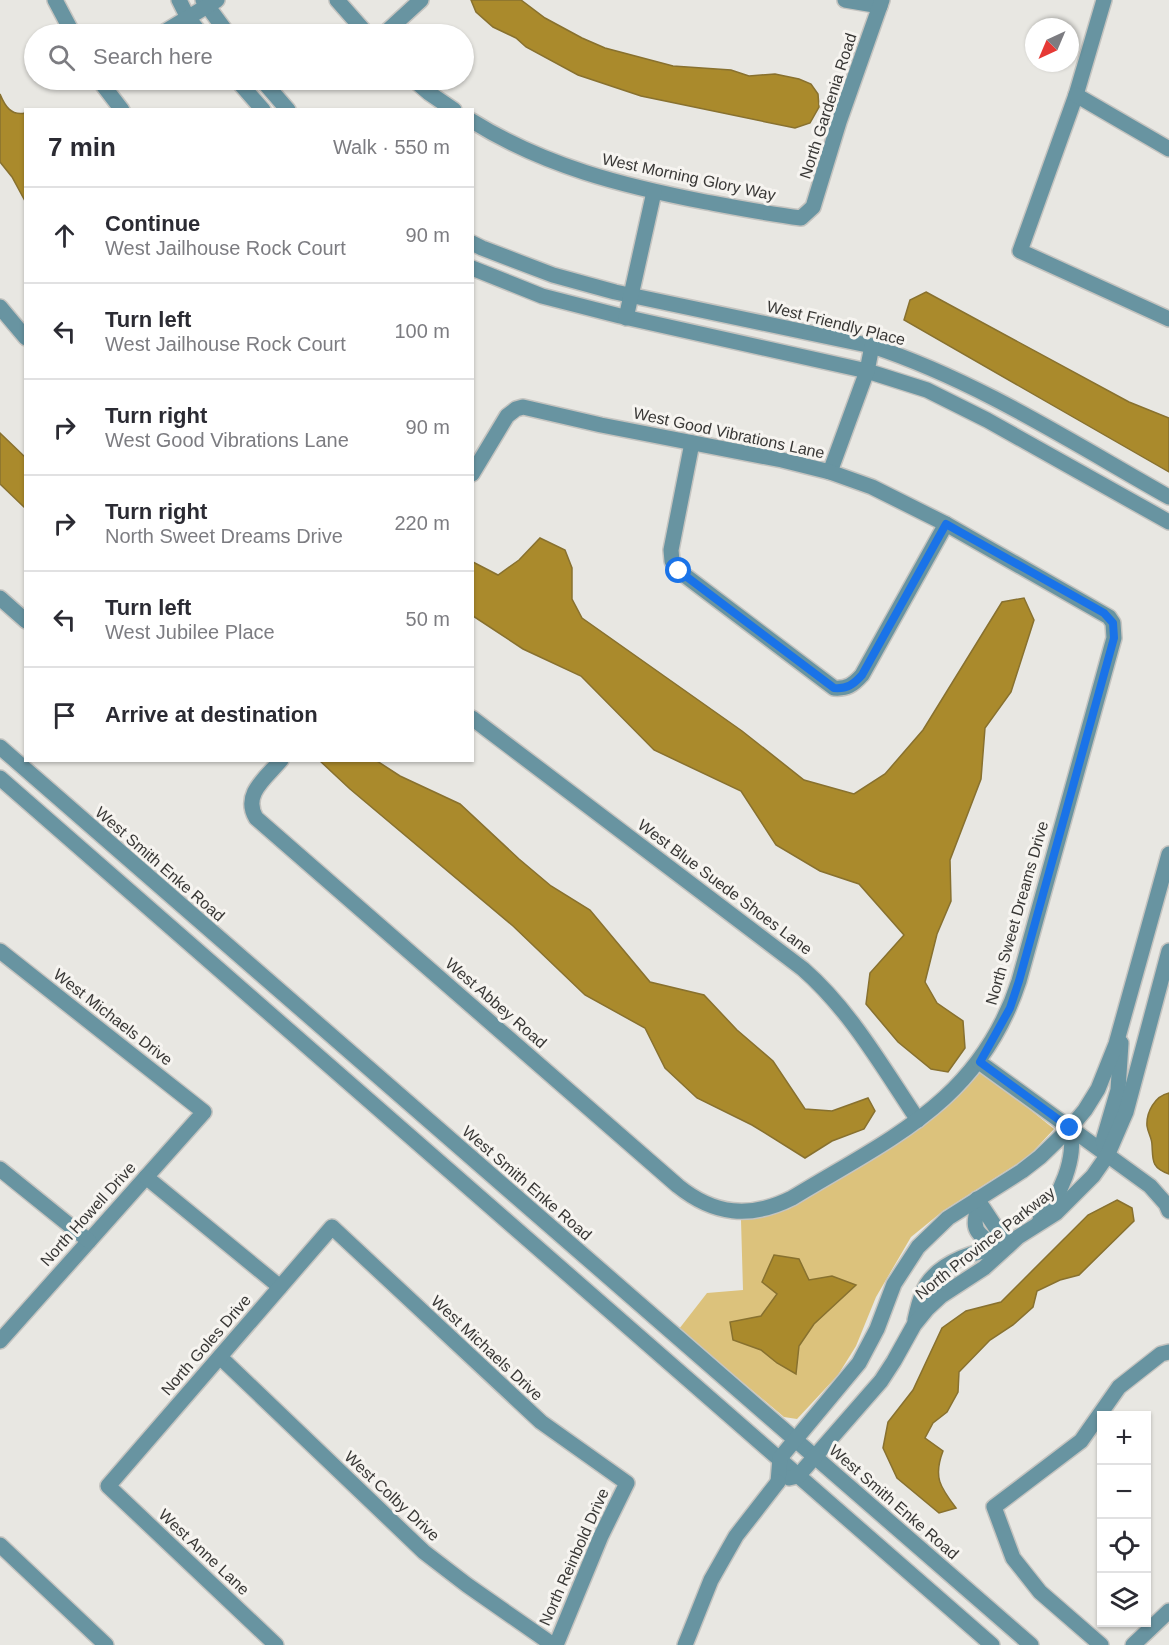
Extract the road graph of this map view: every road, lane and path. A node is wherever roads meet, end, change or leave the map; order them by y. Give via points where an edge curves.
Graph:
1 (55, 0) edge
2 (179, 0) edge
3 (337, 0) edge
4 (421, 0) edge
5 (846, 0) edge
6 (1104, 0) edge
7 (209, 2) edge
8 (881, 3) edge
9 (188, 18) junction
10 (68, 24) edge
11 (178, 24) edge
12 (193, 24) edge
13 (222, 24) edge
14 (358, 24) edge
15 (395, 24) edge
16 (107, 90) edge
17 (246, 90) edge
18 (271, 90) edge
19 (426, 90) edge
20 (1076, 95) junction
21 (120, 108) edge
22 (261, 108) edge
23 (286, 108) edge
24 (451, 108) edge
25 (474, 122) edge
26 (1169, 149) edge
27 (654, 192) junction
28 (801, 218) joint
29 (474, 244) edge
30 (474, 269) edge
31 (632, 296) junction
32 (0, 308) edge
33 (626, 318) junction
34 (1169, 319) edge
35 (24, 336) edge
36 (872, 346) junction
37 (867, 371) junction
38 (692, 443) junction
39 (474, 471) edge
40 (830, 472) junction
41 (1169, 497) edge
42 (1169, 522) edge
43 (946, 524) junction
44 (0, 598) edge
45 (24, 619) edge
46 (1113, 623) joint
47 (474, 720) edge
48 (0, 747) edge
49 (279, 762) edge
50 (0, 778) edge
51 (1169, 854) edge
52 (0, 951) edge
53 (1169, 951) edge
54 (1122, 1024) junction
55 (980, 1062) junction
56 (204, 1112) joint
57 (918, 1120) junction
58 (1070, 1128) junction
59 (1107, 1156) junction
60 (0, 1169) edge
61 (146, 1177) junction
62 (979, 1202) junction
63 (731, 1211) joint
64 (1169, 1211) edge
65 (332, 1227) joint
66 (1032, 1228) junction
67 (89, 1240) junction
68 (1003, 1246) junction
69 (279, 1287) junction
70 (914, 1325) junction
71 (0, 1341) edge
72 (1169, 1352) edge
73 (220, 1357) junction
74 (794, 1439) junction
75 (815, 1457) junction
76 (780, 1458) junction
77 (798, 1476) junction
78 (778, 1482) junction
79 (627, 1483) joint
80 (108, 1486) joint
81 (0, 1545) edge
82 (1169, 1611) edge
83 (106, 1645) edge
84 (276, 1645) edge
85 (554, 1645) edge
86 (685, 1645) edge
87 (992, 1645) edge
88 (1031, 1645) edge
89 (1101, 1645) edge
90 (1133, 1645) edge

1 - 10 street
2 - 9 street
3 - 14 street
4 - 15 street
5 - 8 street
6 - 20 street
7 - 9 street
7 - 13 street
8 - 28 street, North Gardenia Road via 813,207
9 - 11 street
9 - 12 street
16 - 21 street
17 - 22 street
18 - 23 street
19 - 24 street
20 - 26 street
20 - 34 street via 1020,251
25 - 27 street, West Morning Glory Way via 501,139 575,170
27 - 28 street, West Morning Glory Way
27 - 31 street
29 - 31 street, West Friendly Place via 553,275
30 - 33 street via 542,296
31 - 33 street
31 - 36 street, West Friendly Place
32 - 35 street
33 - 37 street
36 - 37 street
36 - 41 street, West Friendly Place via 964,383
37 - 40 street
37 - 42 street via 955,403
38 - 39 street, West Good Vibrations Lane via 531,408 516,409 507,416
38 - 40 street, West Good Vibrations Lane
38 - 43 street via 672,561 679,571 834,688 845,688 862,675
40 - 43 street, West Good Vibrations Lane via 910,504
43 - 46 street, West Good Vibrations Lane via 1104,613
44 - 45 street
46 - 55 street, North Sweet Dreams Drive via 1114,638 1019,981 1010,1008
47 - 57 street, West Blue Suede Shoes Lane via 825,989 845,1011
48 - 74 street, West Smith Enke Road
49 - 63 street, West Abbey Road via 255,789 250,804 256,818 678,1186 712,1207
50 - 76 street
51 - 54 street, North Province Parkway
52 - 56 street, West Michaels Drive
53 - 59 street, North Province Parkway via 1126,1112
54 - 58 street, North Province Parkway via 1098,1089
54 - 59 street via 1118,1090 1102,1140
55 - 57 street, North Sweet Dreams Drive
55 - 58 street
56 - 61 street, North Howell Drive
57 - 63 street, North Sweet Dreams Drive via 792,1198 773,1207
58 - 59 street
58 - 62 street, North Province Parkway via 1023,1171
58 - 66 street via 1072,1149 1062,1182 1046,1213
59 - 64 street via 1150,1186
59 - 66 street, North Province Parkway via 1074,1197
60 - 67 street
61 - 67 street, North Howell Drive
61 - 69 street
62 - 68 street
62 - 74 street, North Province Parkway via 948,1218 918,1247 894,1284 859,1363
65 - 69 street, North Goles Drive
65 - 79 street, West Michaels Drive via 541,1422
66 - 68 street, North Province Parkway
67 - 71 street, North Howell Drive
68 - 70 street, North Province Parkway via 984,1268 941,1296
68 - 70 street via 964,1257 940,1271 927,1284
69 - 73 street, North Goles Drive
70 - 75 street, North Province Parkway via 881,1380
72 - 89 street via 1119,1387 1081,1441 994,1507 1013,1558 1040,1592
73 - 80 street, North Goles Drive
73 - 85 street, West Colby Drive via 424,1552
74 - 75 street, West Smith Enke Road
74 - 76 street, North Province Parkway
75 - 77 street, North Province Parkway
75 - 88 street, West Smith Enke Road
76 - 77 street
76 - 78 street
77 - 78 street
77 - 87 street
78 - 86 street via 731,1545 711,1580
79 - 85 street, North Reinbold Drive
80 - 84 street, West Anne Lane
81 - 83 street
82 - 90 street

